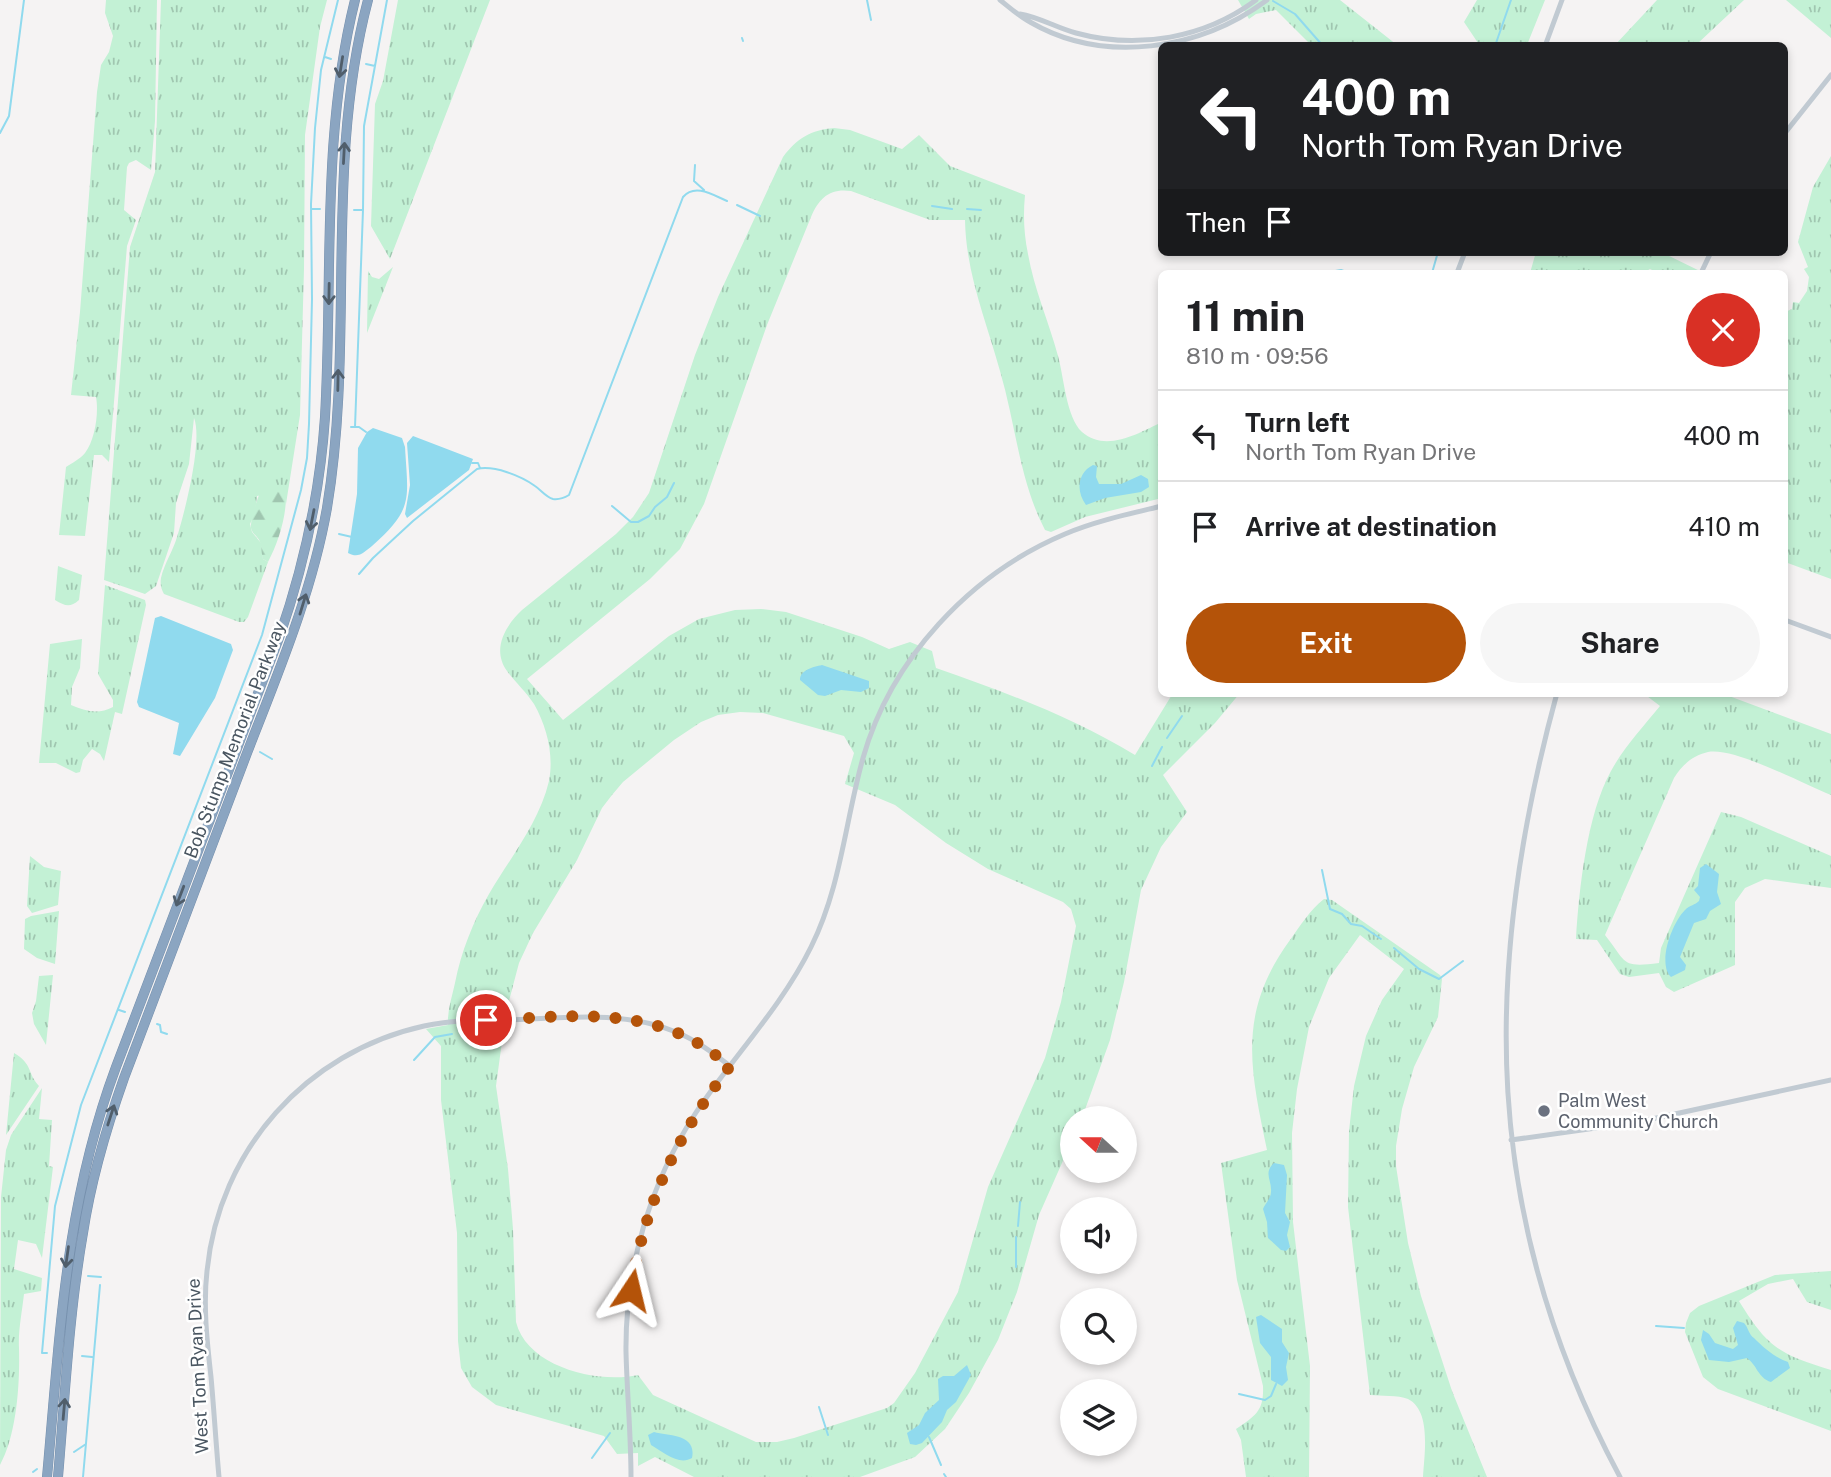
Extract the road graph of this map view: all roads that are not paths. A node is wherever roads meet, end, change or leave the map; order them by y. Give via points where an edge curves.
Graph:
1 (355, 0) edge
2 (368, 0) edge
3 (1000, 0) edge
4 (1256, 0) edge
5 (1267, 0) edge
6 (1562, 0) edge
7 (1020, 13) junction
8 (1180, 42) edge
9 (1546, 42) edge
10 (1158, 45) edge
11 (1831, 75) edge
12 (1788, 129) edge
13 (1158, 507) edge
14 (1788, 621) edge
15 (1831, 637) edge
16 (1556, 697) edge
17 (730, 1066) junction
18 (1831, 1080) edge
19 (1511, 1140) junction
20 (47, 1477) edge
21 (58, 1477) edge
22 (219, 1477) edge
23 (631, 1477) edge
24 (1620, 1477) edge

1 -> 20 highway, Bob Stump Memorial Parkway via 334,131 325,417 312,520 279,638 92,1138 66,1264
21 -> 2 highway, Bob Stump Memorial Parkway via 78,1261 100,1155 124,1078 298,619 326,511 338,406 345,130
3 - 7 street
4 - 7 street via 1206,27 1147,40 1091,37
5 - 8 street via 1213,31
6 - 9 street
7 - 10 street via 1039,27 1077,41
11 - 12 street
13 - 17 street via 1084,527 1032,550 985,580 925,641 888,698 866,747 837,879 822,925 797,972
14 - 15 street
16 - 19 street via 1530,802 1513,911 1505,1044
17 - 22 street, West Tom Ryan Drive via 676,1032 621,1018 582,1016 427,1025 386,1037 321,1070 265,1125 228,1188 212,1238 205,1311
17 - 23 street via 675,1150 639,1244 626,1350
18 - 19 street via 1638,1122
19 - 24 street via 1539,1283 1558,1339

